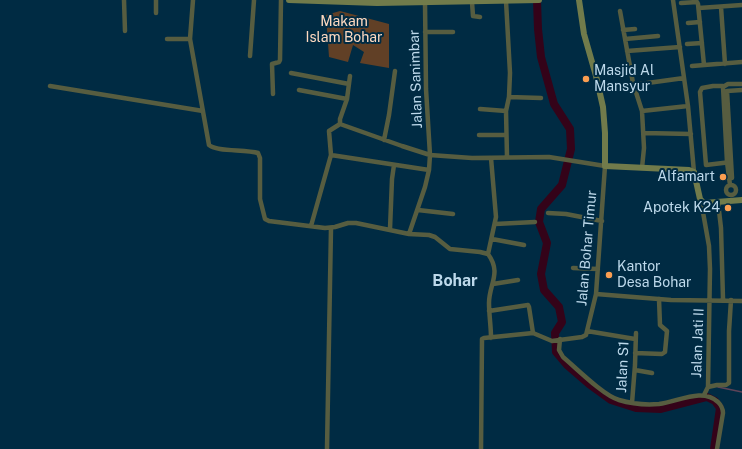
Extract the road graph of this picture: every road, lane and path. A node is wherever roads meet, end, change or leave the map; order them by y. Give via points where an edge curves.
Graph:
1 (124, 0) edge
2 (156, 0) edge
3 (193, 0) edge
4 (254, 0) edge
5 (281, 0) edge
6 (289, 0) edge
7 (534, 0) edge
8 (539, 0) edge
9 (579, 0) edge
10 (673, 0) edge
11 (320, 1) edge
12 (348, 1) edge
13 (403, 1) edge
14 (439, 1) edge
15 (483, 1) edge
16 (506, 1) junction
17 (425, 2) junction
18 (472, 2) junction
19 (681, 3) dead end
20 (742, 5) edge
21 (721, 6) junction
22 (698, 8) junction
23 (620, 11) dead end
24 (156, 13) dead end
25 (480, 17) dead end
26 (688, 22) dead end
27 (700, 22) junction
28 (635, 29) dead end
29 (623, 30) junction
30 (125, 31) dead end
31 (425, 32) junction
32 (453, 32) dead end
33 (658, 36) dead end
34 (167, 39) dead end
35 (625, 39) junction
36 (190, 40) junction
37 (702, 43) junction
38 (687, 44) dead end
39 (680, 47) junction
40 (627, 51) junction
41 (250, 56) dead end
42 (742, 62) edge
43 (725, 64) junction
44 (704, 65) junction
45 (692, 66) dead end
46 (395, 71) dead end
47 (292, 73) dead end
48 (350, 76) dead end
49 (684, 78) junction
50 (349, 84) junction
51 (742, 84) edge
52 (633, 85) junction
53 (50, 86) dead end
54 (723, 86) junction
55 (299, 90) dead end
56 (742, 90) edge
57 (273, 94) dead end
58 (509, 97) junction
59 (541, 98) dead end
60 (347, 99) junction
61 (688, 106) junction
62 (480, 109) dead end
63 (203, 111) junction
64 (506, 111) junction
65 (642, 111) junction
66 (340, 124) junction
67 (727, 125) junction
68 (644, 133) junction
69 (691, 134) junction
70 (479, 135) dead end
71 (505, 135) junction
72 (384, 140) junction
73 (331, 155) junction
74 (430, 155) junction
75 (491, 158) junction
76 (507, 158) junction
77 (729, 162) junction
78 (394, 165) junction
79 (605, 166) junction
80 (642, 168) junction
81 (429, 170) junction
82 (694, 172) junction
83 (732, 185) junction
84 (739, 190) edge
85 (733, 198) junction
86 (742, 200) edge
87 (702, 201) junction
88 (718, 202) junction
89 (418, 210) junction
90 (548, 213) dead end
91 (454, 214) dead end
92 (602, 221) junction
93 (534, 222) dead end
94 (495, 224) junction
95 (311, 226) junction
96 (331, 228) junction
97 (390, 229) junction
98 (409, 234) junction
99 (492, 239) junction
100 (524, 245) dead end
101 (488, 254) junction
102 (573, 268) dead end
103 (598, 269) junction
104 (518, 280) dead end
105 (493, 284) junction
106 (596, 294) junction
107 (659, 299) junction
108 (723, 299) junction
109 (710, 300) junction
110 (731, 300) junction
111 (742, 300) edge
112 (489, 311) junction
113 (588, 331) junction
114 (534, 333) junction
115 (636, 333) dead end
116 (491, 338) junction
117 (559, 339) junction
118 (635, 339) junction
119 (635, 353) junction
120 (635, 370) junction
121 (652, 373) dead end
122 (708, 388) junction
123 (706, 395) junction
124 (632, 402) junction
125 (326, 449) edge
126 (481, 449) edge
127 (717, 449) edge

1 - 30 street
2 - 24 street
3 - 36 street
4 - 41 street
5 - 57 street via 280,59 279,62 272,64
6 - 11 street
7 - 8 street
7 - 16 street
9 - 79 street via 584,34 603,107
10 - 39 street
11 - 12 street
12 - 13 street
13 - 17 street
14 - 17 street
14 - 18 street
15 - 16 street
15 - 18 street
16 - 58 street
17 - 31 street, Jalan Sanimbar
18 - 25 street via 473,16
19 - 22 street via 697,2
20 - 21 street
21 - 22 street
21 - 43 street
22 - 27 street
23 - 29 street
26 - 27 street
27 - 37 street
28 - 29 street
29 - 35 street
31 - 32 street
31 - 74 street, Jalan Sanimbar
33 - 35 street
34 - 36 street
35 - 40 street
36 - 63 street
37 - 38 street
37 - 44 street
39 - 40 street
39 - 49 street
40 - 52 street
42 - 43 street
43 - 44 street
44 - 45 street
46 - 72 street
47 - 50 street
48 - 50 street
49 - 52 street
49 - 61 street
50 - 60 street
51 - 54 street
52 - 65 street
53 - 63 street
54 - 67 street
54 - 77 street via 706,86 700,92 706,165
55 - 60 street
56 - 67 street via 727,91
58 - 59 street
58 - 64 street
60 - 66 street
61 - 65 street
61 - 69 street
62 - 64 street
63 - 95 street via 210,147 258,153 260,199 267,220
64 - 71 street
65 - 68 street
66 - 72 street
66 - 73 street via 329,131
67 - 77 street
68 - 69 street
68 - 80 street
69 - 82 street
70 - 71 street
71 - 76 street
72 - 74 street
73 - 78 street
73 - 95 street
74 - 75 street
74 - 81 street, Jalan Sanimbar
75 - 76 street
75 - 94 street
76 - 79 street via 565,158
77 - 83 street
78 - 81 street
78 - 97 street
79 - 80 street
79 - 92 street, Jalan Bohar Timur
80 - 82 street
81 - 89 street, Jalan Sanimbar
82 - 87 street
83 - 84 street
83 - 85 street via 726,190
84 - 85 street
85 - 86 street
85 - 88 street
87 - 88 street
87 - 109 street, Jalan Jati II via 709,254
88 - 108 street
89 - 91 street
89 - 98 street, Jalan Sanimbar
90 - 92 street
92 - 103 street, Jalan Bohar Timur
93 - 94 street
94 - 99 street
95 - 96 street
96 - 97 street via 350,222
96 - 125 street
97 - 98 street
98 - 101 street via 432,236 452,249
99 - 100 street
99 - 101 street
101 - 105 street via 493,264
102 - 103 street
103 - 106 street, Jalan Bohar Timur
104 - 105 street
105 - 112 street via 489,297
106 - 107 street
106 - 113 street, Jalan Bohar Timur
107 - 109 street
107 - 119 street via 660,325 668,331 665,352
108 - 109 street
108 - 110 street
109 - 122 street, Jalan Jati II
110 - 111 street
110 - 122 street via 729,383
112 - 114 street via 528,305
112 - 116 street
113 - 117 street via 583,337
113 - 118 street
114 - 116 street
114 - 117 street via 552,341
115 - 118 street, Jalan S1
116 - 126 street via 484,338 482,341
117 - 124 street via 560,353 569,362 611,396
118 - 119 street, Jalan S1
119 - 120 street, Jalan S1
120 - 121 street
120 - 124 street, Jalan S1
122 - 123 street
123 - 124 street via 667,403
123 - 127 street via 717,401 723,410

